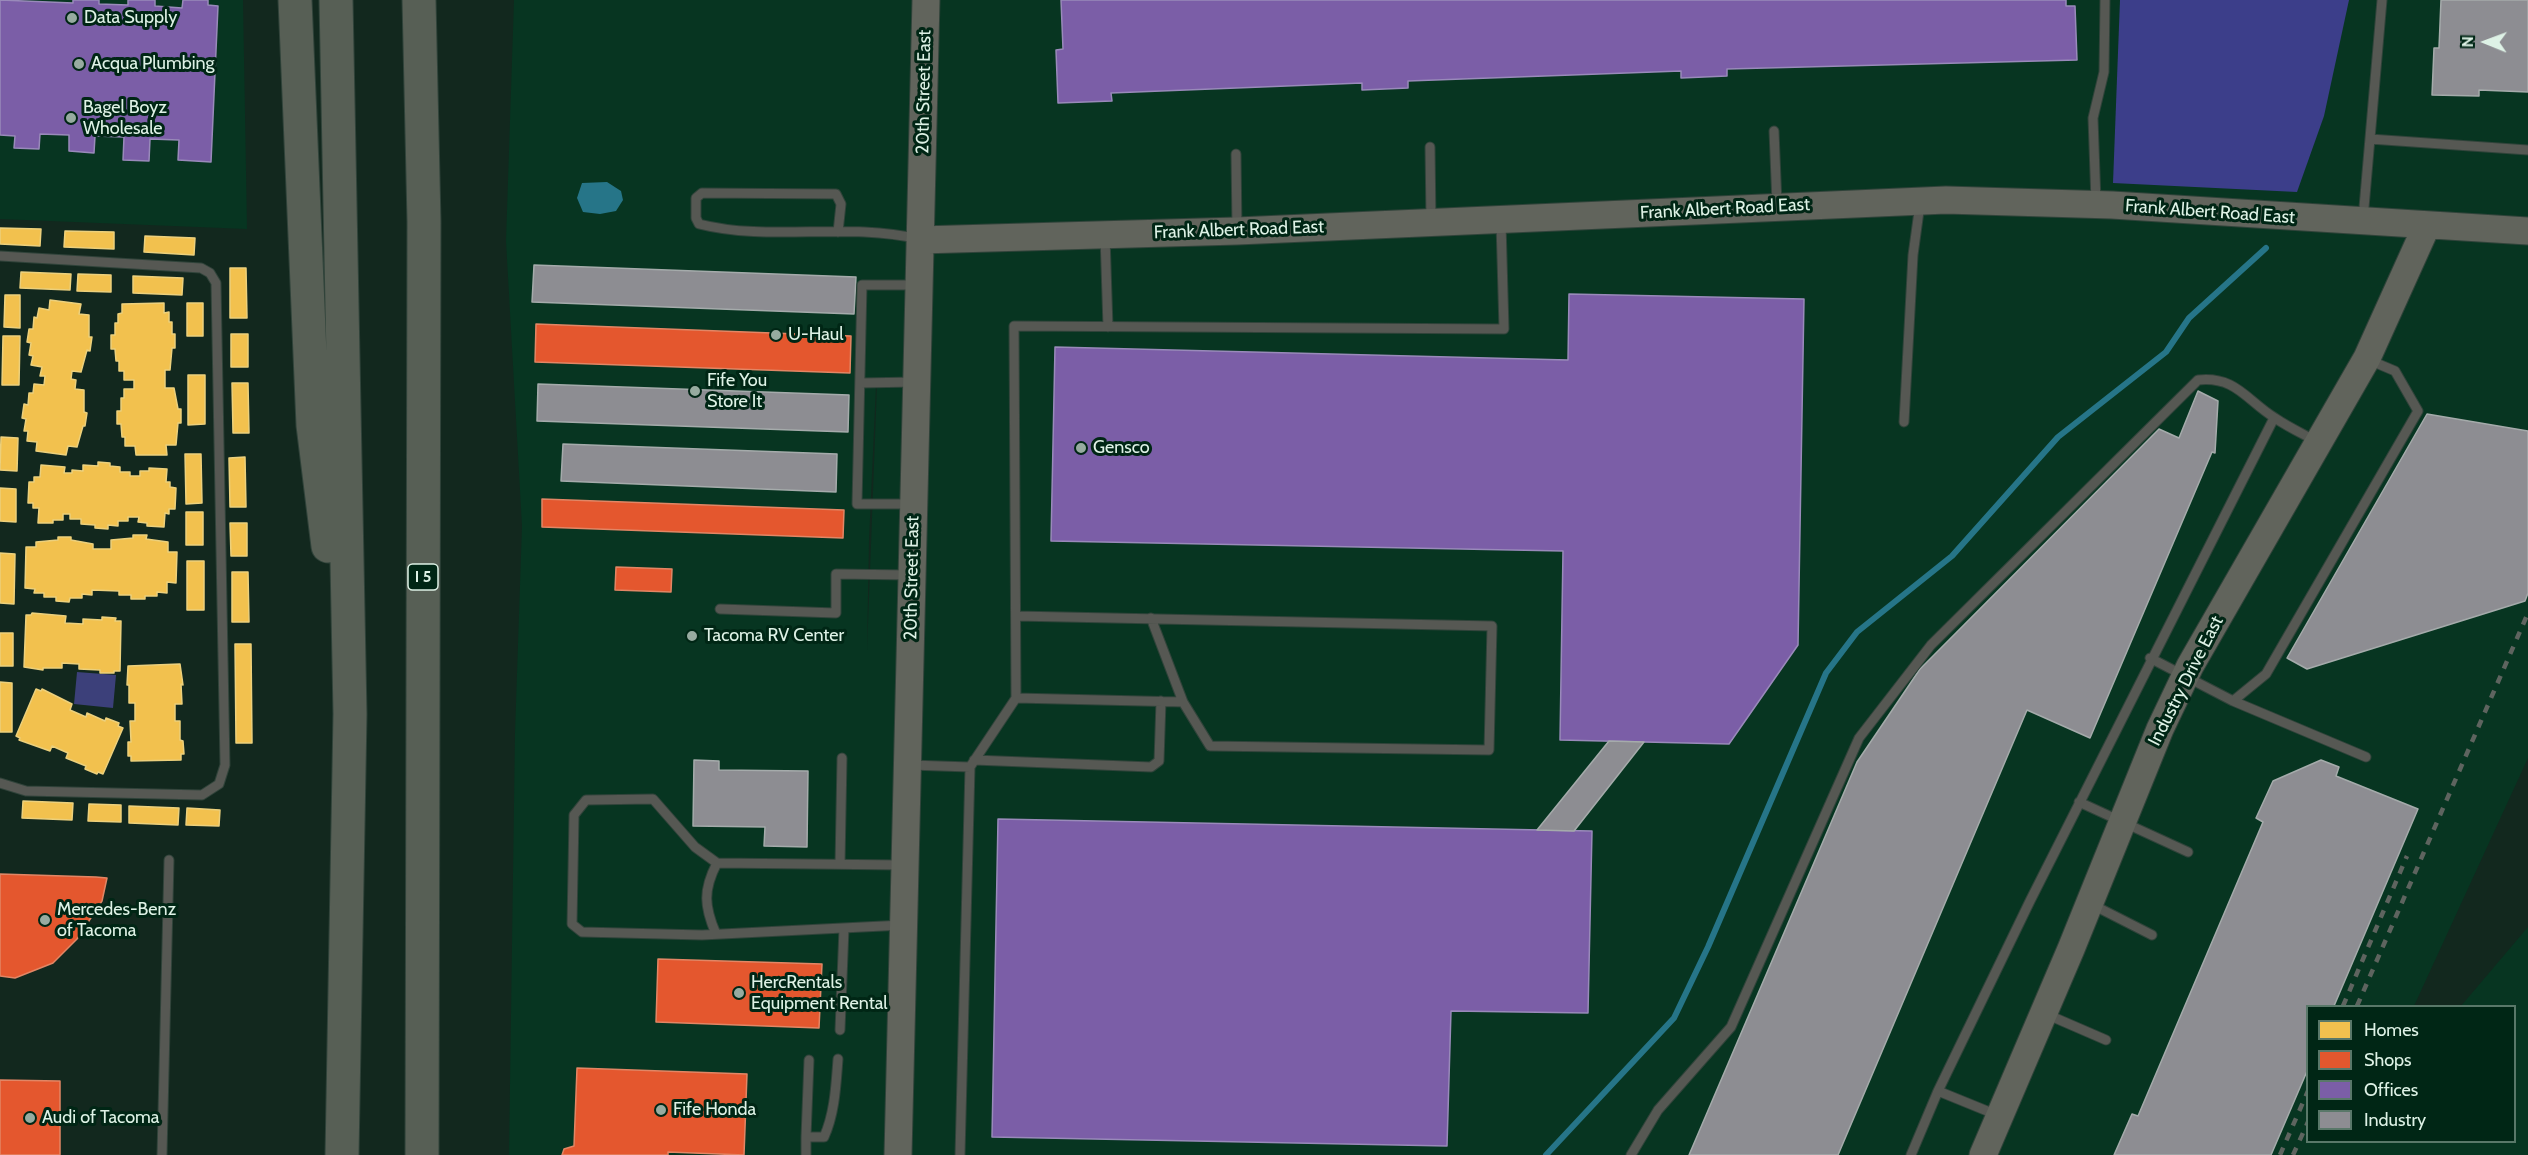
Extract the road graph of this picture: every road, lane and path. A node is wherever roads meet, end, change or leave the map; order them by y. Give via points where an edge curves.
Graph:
1 (295, 0) edge
2 (336, 0) edge
3 (419, 0) edge
4 (926, 0) edge
5 (2105, 0) edge
6 (2382, 0) edge
7 (1774, 131) dead end
8 (2370, 139) junction
9 (1430, 147) dead end
10 (2528, 150) edge
11 (1236, 154) dead end
12 (1920, 201) junction
13 (2096, 204) junction
14 (1777, 207) junction
15 (1501, 219) junction
16 (1431, 222) junction
17 (2363, 222) junction
18 (2427, 225) junction
19 (1237, 231) junction
20 (2528, 231) edge
21 (838, 232) junction
22 (1105, 235) junction
23 (921, 240) junction
24 (0, 256) edge
25 (920, 285) junction
26 (1108, 327) junction
27 (2367, 358) junction
28 (917, 382) junction
29 (860, 383) junction
30 (2274, 418) junction
31 (1904, 422) dead end
32 (2318, 442) junction
33 (914, 504) junction
34 (913, 575) junction
35 (720, 609) dead end
36 (1016, 616) junction
37 (1151, 618) junction
38 (2150, 658) junction
39 (2185, 676) junction
40 (1016, 698) junction
41 (1161, 701) junction
42 (2233, 701) junction
43 (1183, 702) junction
44 (350, 714) junction
45 (2366, 757) dead end
46 (843, 758) dead end
47 (972, 764) junction
48 (908, 765) junction
49 (0, 783) edge
50 (2079, 802) junction
51 (2123, 821) junction
52 (2188, 852) dead end
53 (169, 860) dead end
54 (717, 862) junction
55 (840, 864) junction
56 (905, 865) junction
57 (2089, 903) junction
58 (903, 925) junction
59 (844, 928) junction
60 (716, 934) junction
61 (2152, 935) dead end
62 (2044, 1013) junction
63 (840, 1030) dead end
64 (2106, 1040) dead end
65 (838, 1059) dead end
66 (809, 1060) dead end
67 (1938, 1091) junction
68 (2000, 1116) junction
69 (806, 1137) junction
70 (162, 1155) edge
71 (342, 1155) edge
72 (422, 1155) edge
73 (806, 1155) edge
74 (898, 1155) edge
75 (960, 1155) edge
76 (1631, 1155) edge
77 (1911, 1155) edge
78 (1983, 1155) edge

1 - 44 highway via 313,425
2 - 44 highway
3 - 72 highway, I 5 via 424,222
4 - 23 street, 20th Street East
5 - 13 lane via 2104,72 2093,118
6 - 8 lane
7 - 14 lane
8 - 10 lane
8 - 17 lane
9 - 16 lane
11 - 19 lane
12 - 13 street, Frank Albert Road East
12 - 14 street, Frank Albert Road East
12 - 31 lane via 1913,255
13 - 17 street, Frank Albert Road East
14 - 15 street, Frank Albert Road East
15 - 16 street, Frank Albert Road East
15 - 26 lane via 1504,329
16 - 19 street, Frank Albert Road East
17 - 18 street, Frank Albert Road East
18 - 20 street, Frank Albert Road East
18 - 27 street, Industry Drive East
19 - 22 street, Frank Albert Road East
21 - 21 lane via 710,227 699,224 696,218 696,198 702,193 836,194 841,204
21 - 23 lane
22 - 23 street, Frank Albert Road East
22 - 26 lane
23 - 25 street, 20th Street East
24 - 49 lane via 201,268 216,283 225,765 219,784 202,795 26,791
25 - 28 street, 20th Street East
25 - 29 lane via 862,285
26 - 36 lane via 1014,326
27 - 32 street, Industry Drive East
27 - 42 lane via 2395,371 2418,411 2266,674
28 - 29 lane
28 - 33 street, 20th Street East
29 - 33 lane via 857,504
30 - 32 lane
30 - 38 lane
30 - 76 lane via 2232,384 2214,378 2198,380 1931,645 1859,738 1731,1027 1658,1110
32 - 39 street, Industry Drive East
33 - 34 street, 20th Street East
34 - 35 lane via 836,574 836,613
34 - 48 street, 20th Street East
36 - 37 lane
36 - 40 lane
37 - 43 lane
37 - 43 lane via 1492,626 1489,750 1210,746
38 - 39 lane
38 - 50 lane
39 - 42 lane
39 - 51 street, Industry Drive East
40 - 41 lane
40 - 47 lane
41 - 43 lane
41 - 47 lane via 1159,761 1151,767
42 - 45 lane
44 - 71 highway
46 - 55 lane
47 - 48 lane
47 - 75 lane
48 - 56 street, 20th Street East
50 - 51 lane
50 - 67 lane
51 - 52 lane
51 - 57 street, Industry Drive East
53 - 70 lane
54 - 55 lane
54 - 60 lane via 707,882 707,912
54 - 60 lane via 695,847 653,799 586,800 574,815 572,924 582,932
55 - 56 lane
56 - 58 street, 20th Street East
57 - 61 lane
57 - 62 street, Industry Drive East
58 - 59 lane
58 - 74 street, 20th Street East
59 - 60 lane
59 - 63 lane
62 - 64 lane
62 - 68 street, Industry Drive East
65 - 69 lane via 836,1094 827,1130 824,1137
66 - 69 lane
67 - 68 lane
67 - 77 lane
68 - 78 street, Industry Drive East
69 - 73 lane

